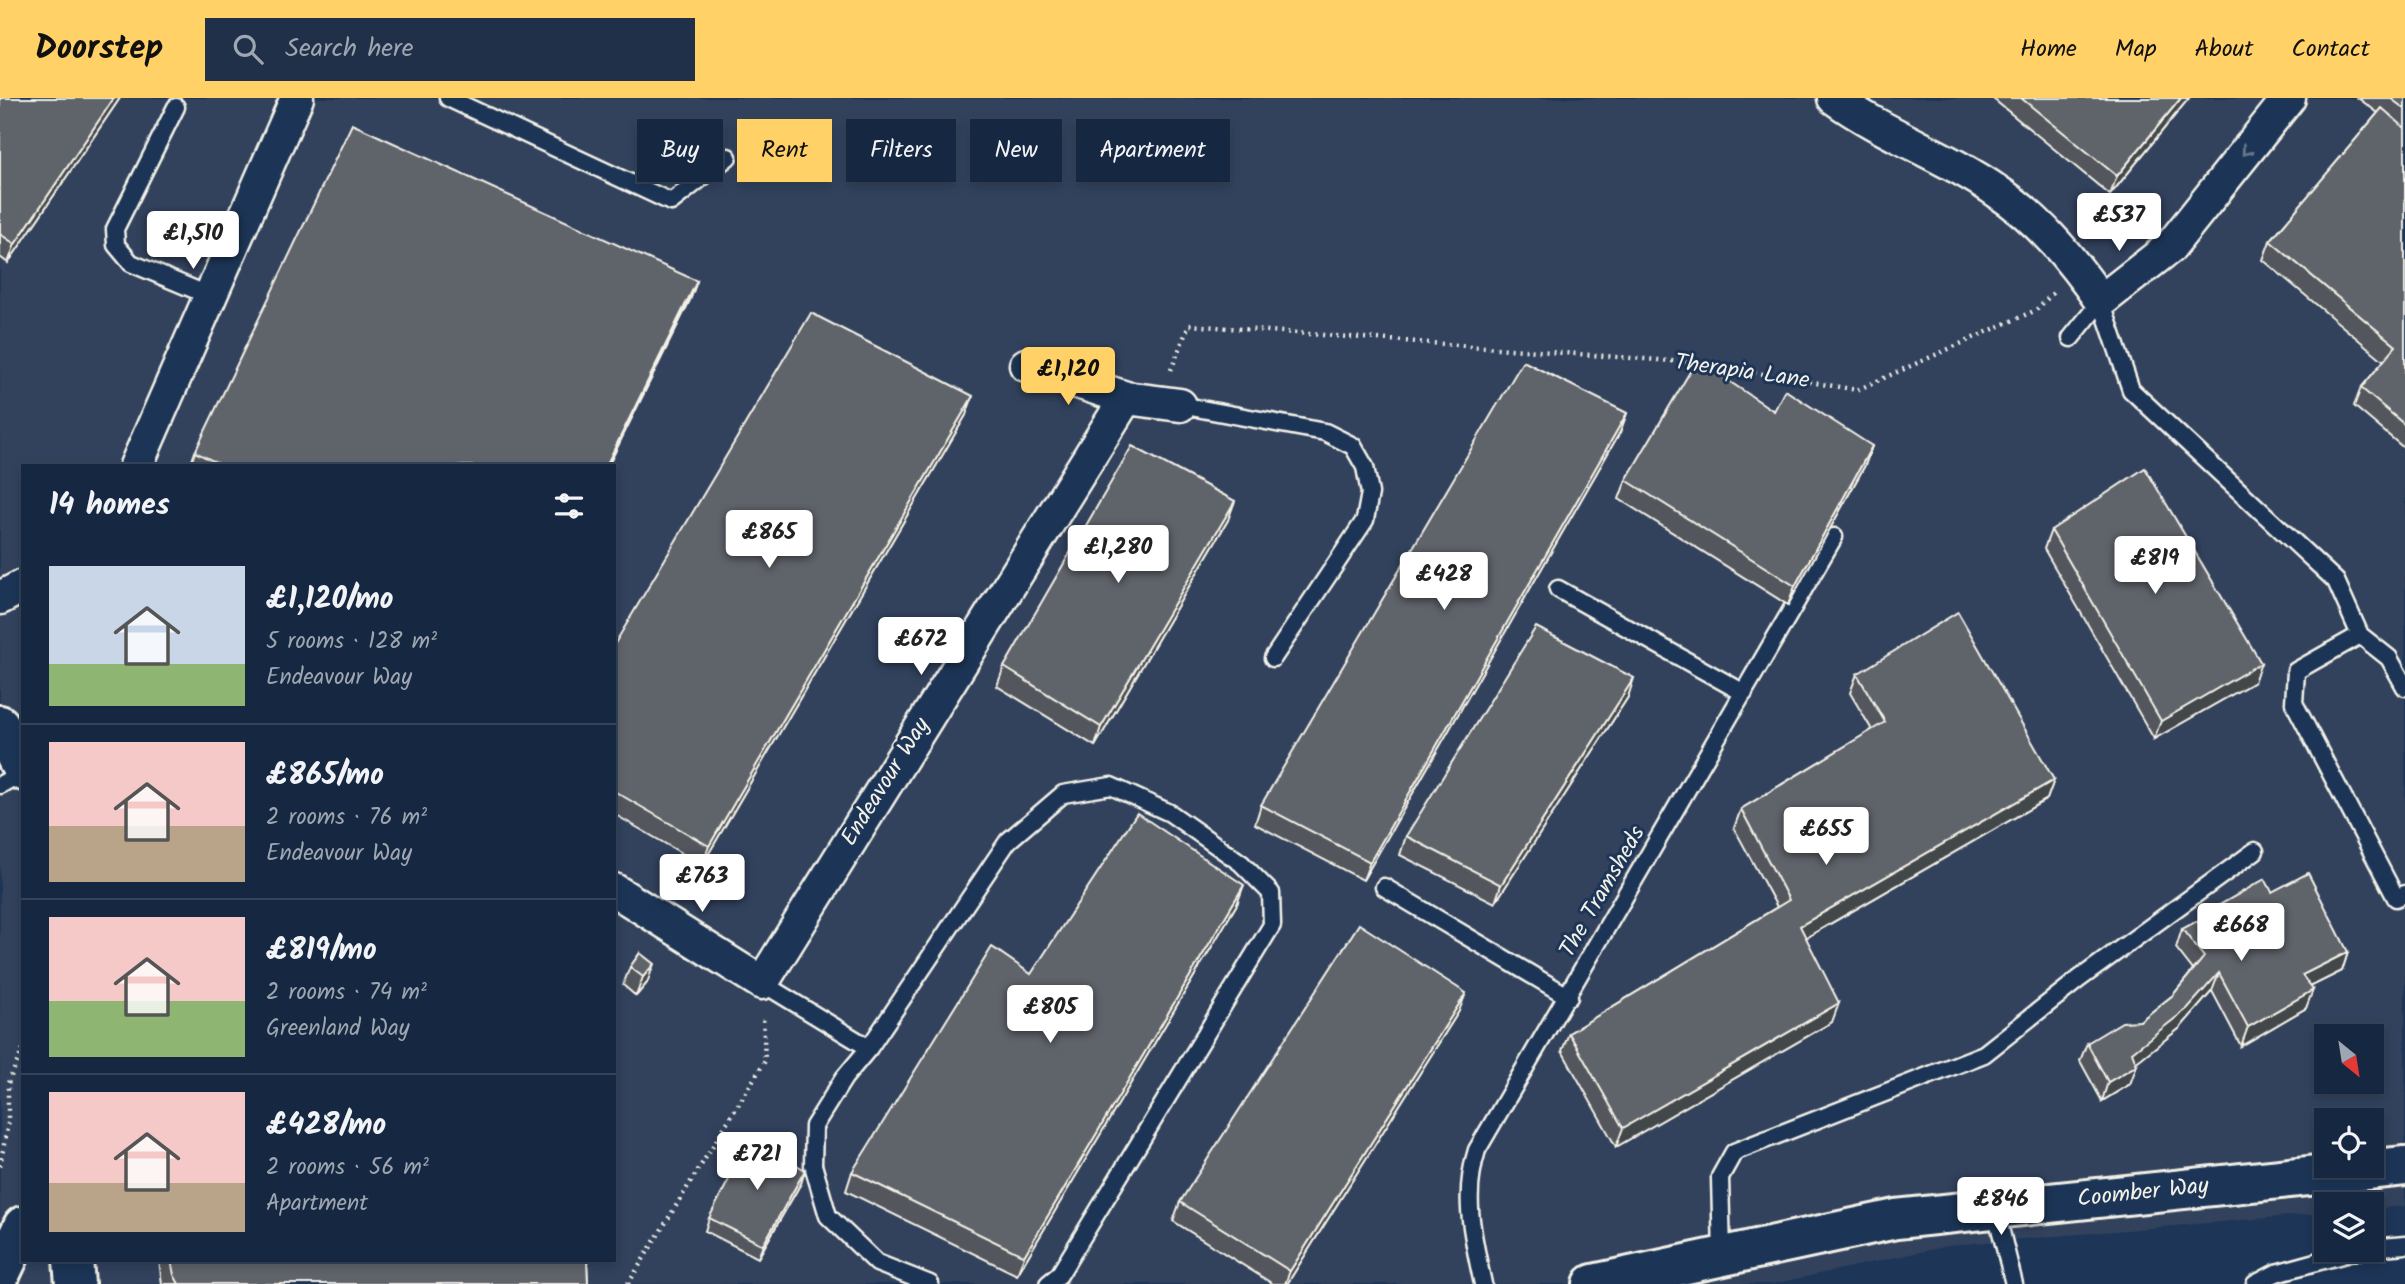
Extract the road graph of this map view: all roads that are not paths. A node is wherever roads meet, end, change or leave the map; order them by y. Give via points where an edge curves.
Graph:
1 (297, 98) edge
2 (449, 98) edge
3 (1834, 98) edge
4 (2289, 98) edge
5 (176, 107) dead end
6 (728, 157) dead end
7 (211, 296) junction
8 (2101, 301) junction
9 (2071, 338) dead end
10 (1026, 365) dead end
11 (1126, 398) junction
12 (1170, 402) joint
13 (137, 464) edge
14 (1834, 537) edge
15 (21, 587) edge
16 (1559, 589) dead end
17 (0, 598) edge
18 (2360, 635) junction
19 (1273, 658) dead end
20 (2405, 687) edge
21 (1744, 693) junction
22 (0, 724) edge
23 (21, 767) edge
24 (21, 772) edge
25 (0, 785) edge
26 (2255, 851) dead end
27 (1384, 887) dead end
28 (616, 891) edge
29 (2405, 894) edge
30 (762, 983) junction
31 (1569, 997) junction
32 (869, 1048) junction
33 (2405, 1166) edge
34 (1995, 1208) junction
35 (21, 1231) edge
36 (2405, 1245) edge
37 (2384, 1247) edge
38 (1722, 1255) junction
39 (73, 1262) edge
40 (2316, 1262) edge
41 (0, 1275) edge
42 (75, 1284) edge
43 (930, 1284) edge
44 (1048, 1284) edge
45 (1483, 1284) edge
46 (1593, 1284) edge
47 (2014, 1284) edge
48 (2255, 1284) edge

1 - 7 street
2 - 6 lane via 671,202
3 - 8 street via 2023,210
4 -> 8 street via 2170,247
5 - 7 lane via 115,229 116,245 131,263
7 - 13 street
8 - 9 lane
8 - 18 lane via 2131,390 2336,581
10 - 11 street
11 - 12 street
11 - 30 street, Endeavour Way
12 - 19 lane via 1325,432 1353,446 1365,467 1370,493 1365,520
14 - 21 lane, The Tramsheds
15 - 17 street
16 - 21 lane
18 - 20 lane via 2389,657
18 - 29 lane via 2296,671 2294,703 2396,898
21 - 31 lane, The Tramsheds
22 - 23 street
24 - 25 lane
26 - 38 lane via 1984,1054 1734,1152 1720,1177
27 - 31 lane
28 - 30 street
30 - 32 lane
31 - 45 lane, The Tramsheds via 1477,1150 1468,1178 1471,1228
32 - 43 lane via 814,1126 813,1164 828,1216 877,1263
32 - 44 lane via 1008,841 1063,794 1111,786 1170,813 1241,863 1271,893 1272,925 1059,1275
33 - 34 street, Coomber Way
34 - 38 street, Coomber Way via 1874,1223
34 - 47 lane
35 - 41 street
36 - 37 lane
38 - 46 street, Coomber Way
39 - 42 street
40 - 48 lane

